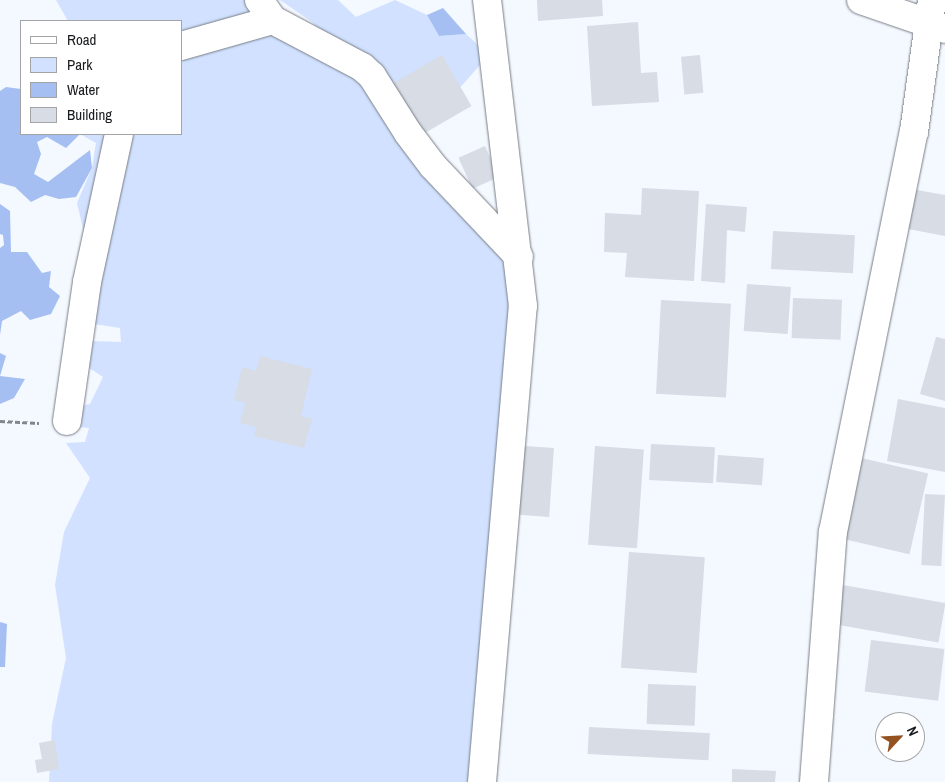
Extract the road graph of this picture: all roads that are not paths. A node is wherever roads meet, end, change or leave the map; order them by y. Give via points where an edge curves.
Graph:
1 (487, 0) edge
2 (861, 0) edge
3 (266, 10) edge
4 (936, 18) edge
5 (182, 46) edge
6 (119, 135) edge
7 (519, 257) junction
8 (67, 420) road end
9 (482, 782) edge
10 (814, 782) edge

1 - 7 street
2 - 4 street
3 - 5 street
3 - 7 street via 372,76 408,134 433,166
4 - 10 street via 833,532
6 - 8 street via 87,282
7 - 9 street via 524,306

